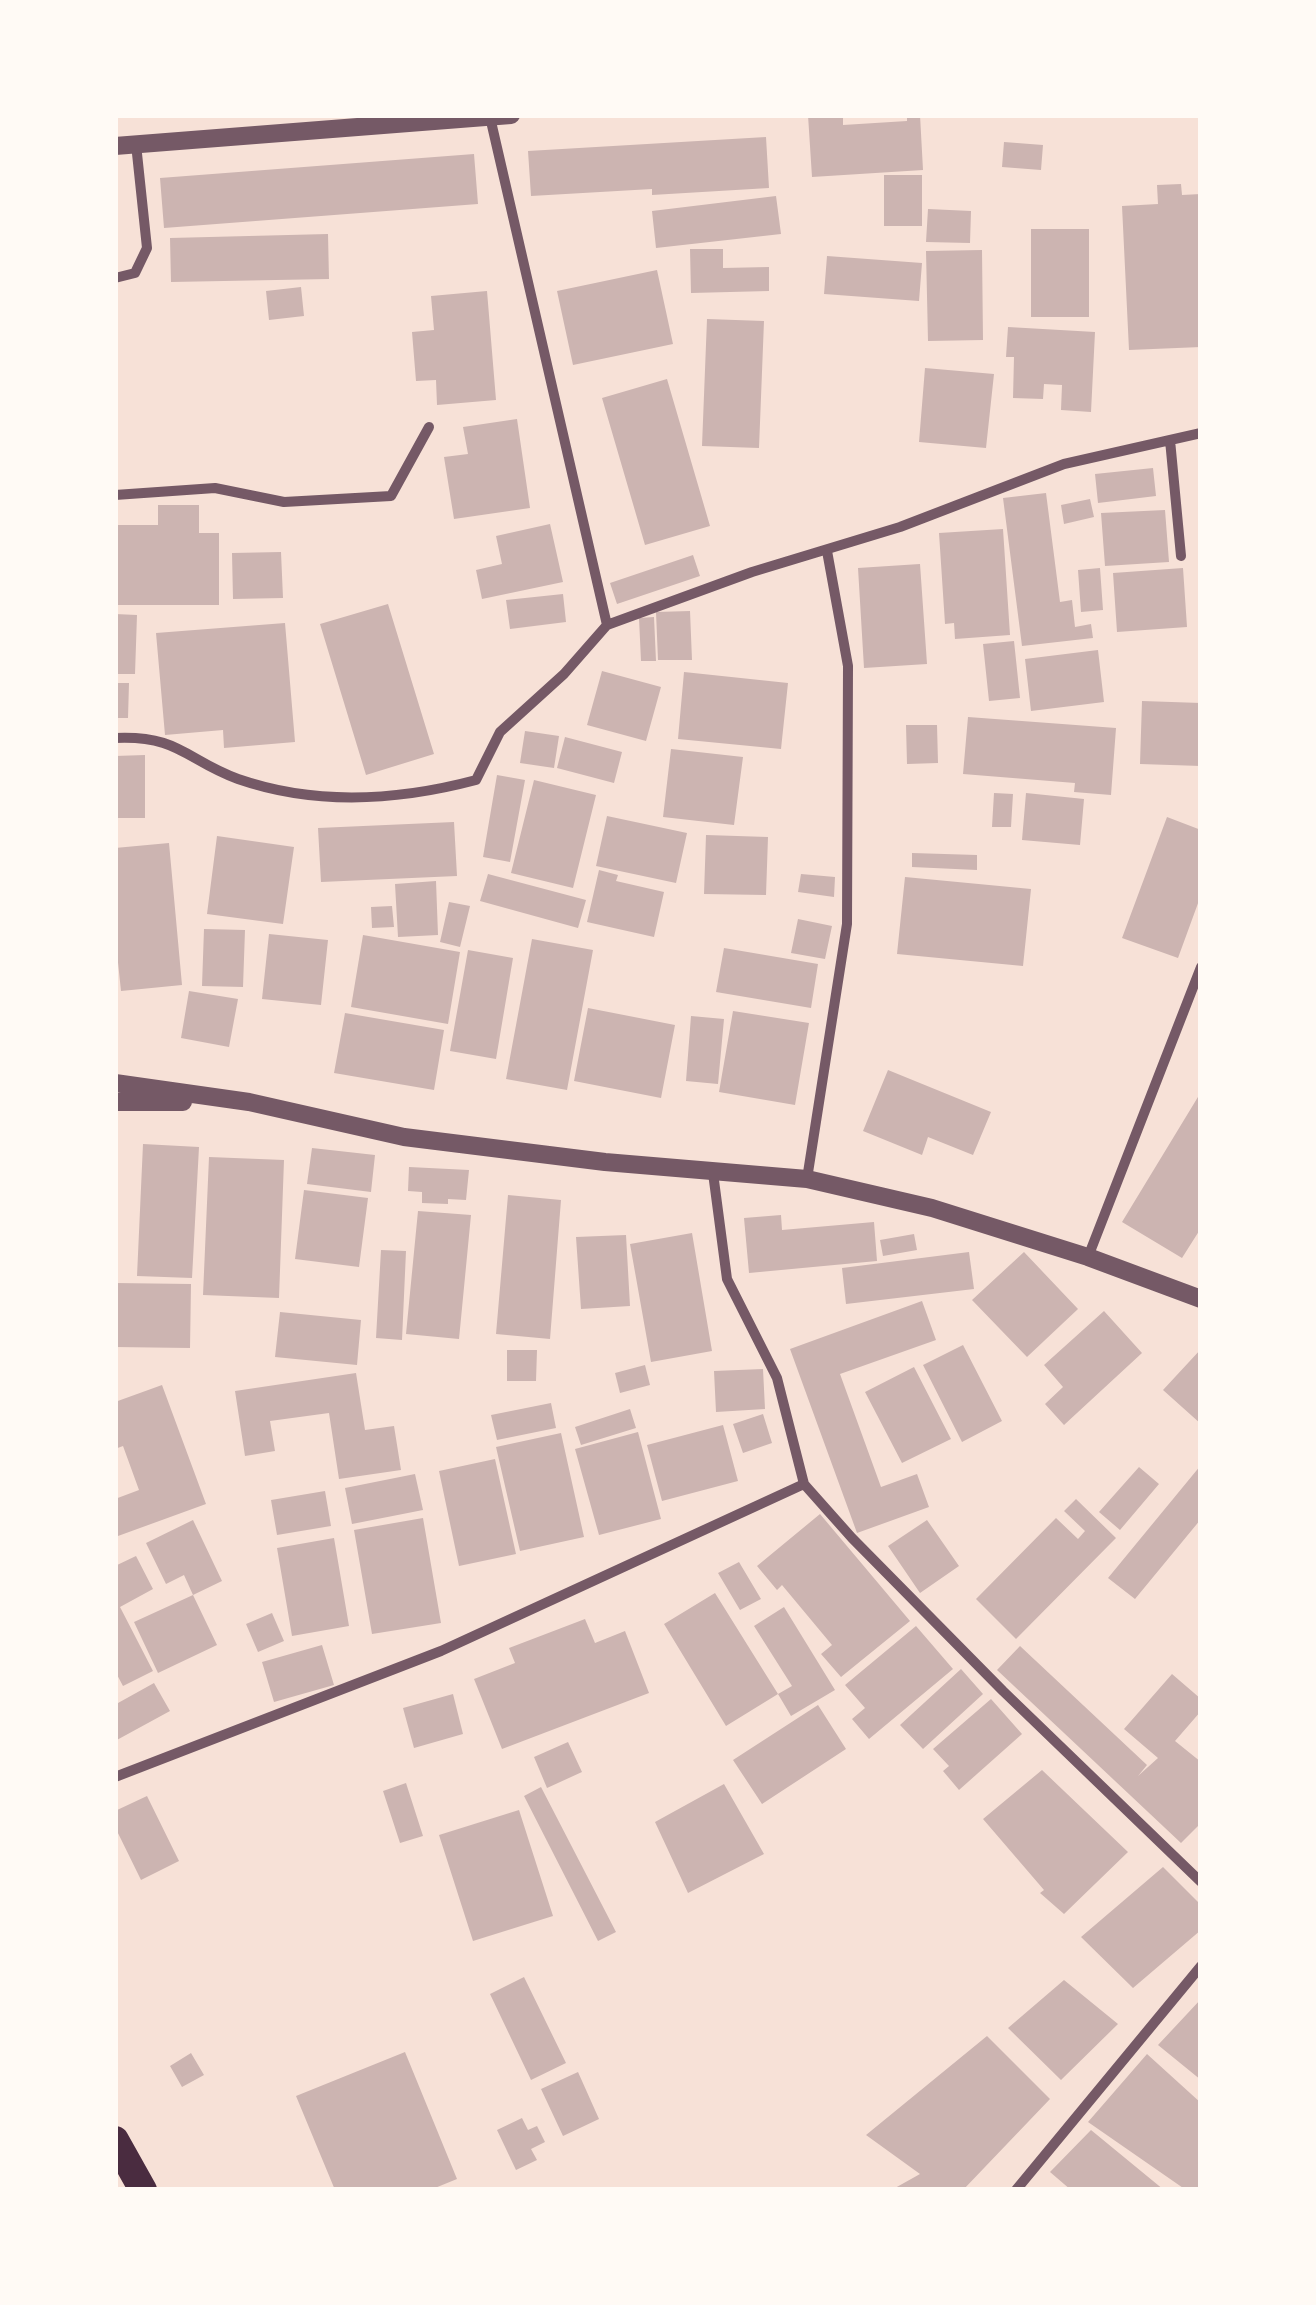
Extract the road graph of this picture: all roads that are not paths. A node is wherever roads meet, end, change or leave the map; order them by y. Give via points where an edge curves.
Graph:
1 (512, 115) edge
2 (490, 116) edge
3 (136, 144) junction
4 (115, 146) edge
5 (115, 278) edge
6 (430, 427) dead end
7 (1201, 433) edge
8 (1170, 440) junction
9 (115, 495) edge
10 (827, 550) junction
11 (1181, 556) dead end
12 (607, 626) junction
13 (115, 738) edge
14 (1201, 967) edge
15 (115, 1083) edge
16 (115, 1102) edge
17 (249, 1102) junction
18 (714, 1173) junction
19 (807, 1180) junction
20 (1088, 1258) junction
21 (1201, 1299) edge
22 (804, 1484) junction
23 (115, 1778) edge
24 (1201, 1882) edge
25 (1201, 1966) edge
26 (115, 2140) edge
27 (144, 2190) edge
28 (1016, 2190) edge

1 - 2 street
2 - 3 street
2 - 12 street
3 - 4 street
3 - 5 street via 147,248 135,272
6 - 9 street via 390,496 284,502 215,488
7 - 8 street
8 - 10 street via 1064,464
8 - 11 street
10 - 12 street
10 - 19 street via 848,666 847,924
12 - 13 street via 500,732 476,780 430,792 368,799 297,795 235,778 178,746
14 - 20 street
15 - 17 street
16 - 17 street
17 - 18 street via 404,1138
18 - 19 street
18 - 22 street via 727,1279 777,1378
19 - 20 street via 932,1208
20 - 21 street
22 - 23 street via 441,1650
22 - 24 street via 989,1677
25 - 28 street
26 - 27 highway

